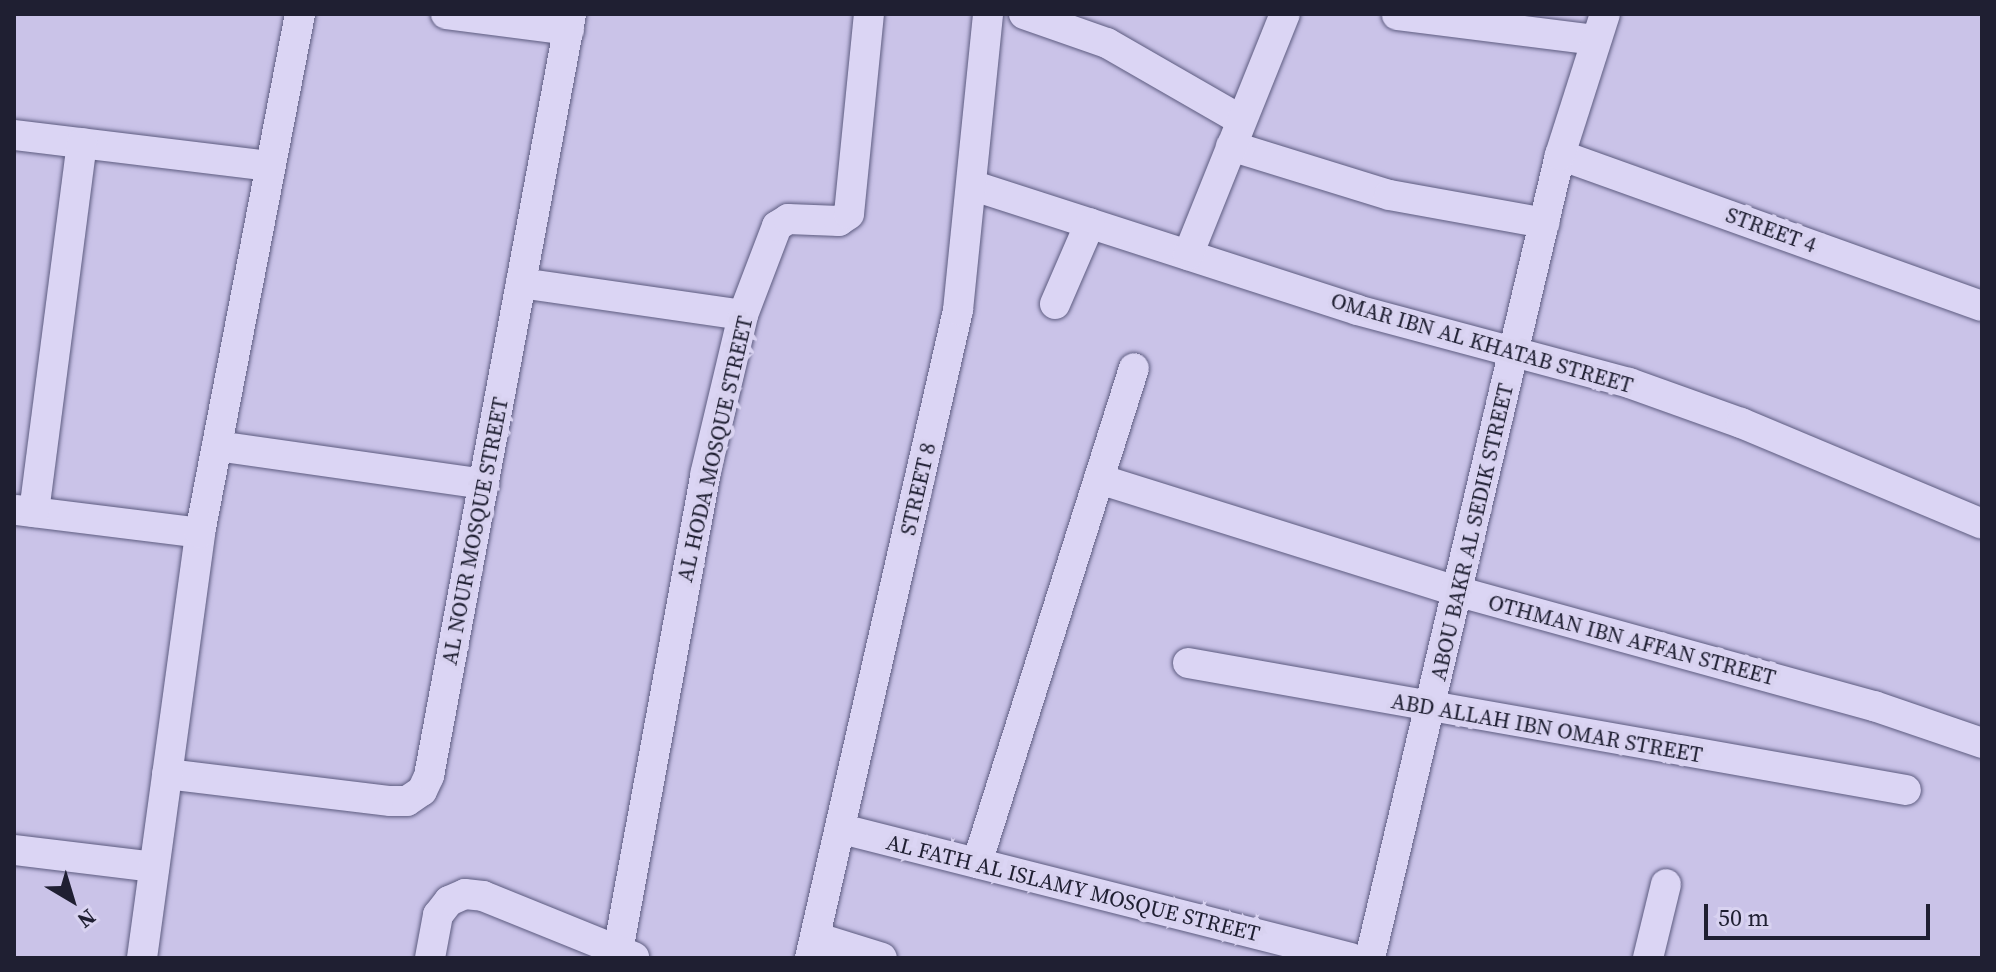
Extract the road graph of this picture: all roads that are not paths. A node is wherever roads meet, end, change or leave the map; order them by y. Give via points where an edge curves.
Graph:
1 (300, 14) edge
2 (446, 14) edge
3 (869, 14) edge
4 (988, 14) edge
5 (1024, 14) edge
6 (1285, 14) edge
7 (1397, 15) edge
8 (570, 22) edge
9 (1600, 27) edge
10 (1236, 133) junction
11 (14, 135) edge
12 (82, 143) junction
13 (1560, 155) junction
14 (270, 166) junction
15 (974, 186) junction
16 (1090, 223) junction
17 (1544, 223) junction
18 (1188, 255) junction
19 (521, 283) junction
20 (1055, 304) dead end
21 (1982, 306) edge
22 (743, 315) junction
23 (1514, 350) junction
24 (1134, 368) dead end
25 (217, 446) junction
26 (1099, 479) junction
27 (484, 484) junction
28 (24, 511) edge
29 (1982, 524) edge
30 (200, 533) junction
31 (1456, 591) junction
32 (1188, 663) dead end
33 (1432, 709) junction
34 (1982, 743) edge
35 (167, 774) junction
36 (1906, 790) dead end
37 (842, 829) junction
38 (14, 850) edge
39 (977, 863) junction
40 (154, 867) junction
41 (1666, 884) dead end
42 (813, 948) edge
43 (627, 954) edge
44 (142, 958) edge
45 (430, 958) edge
46 (882, 958) edge
47 (1351, 958) edge
48 (1370, 958) edge
49 (1648, 958) edge

1 - 14 street
2 - 8 street
3 - 22 street, AL HODA MOSQUE STREET via 849,214 839,221 788,219 777,226
4 - 15 street, STREET 8
5 - 10 street via 1107,43
6 - 10 street
7 - 9 street
8 - 19 street, AL NOUR MOSQUE STREET
9 - 13 street, ABOU BAKR AL SEDIK STREET
10 - 17 street via 1389,195
10 - 18 street
11 - 12 street
12 - 14 street
12 - 28 street
13 - 17 street, ABOU BAKR AL SEDIK STREET
13 - 21 street, STREET 4
14 - 25 street
15 - 16 street, OMAR IBN AL KHATAB STREET
15 - 37 street, STREET 8 via 958,310
16 - 18 street, OMAR IBN AL KHATAB STREET
16 - 20 street
17 - 23 street, ABOU BAKR AL SEDIK STREET
18 - 23 street, OMAR IBN AL KHATAB STREET via 1435,333
19 - 22 street
19 - 27 street, AL NOUR MOSQUE STREET
22 - 43 street, AL HODA MOSQUE STREET via 705,475
23 - 29 street, OMAR IBN AL KHATAB STREET via 1741,423
23 - 31 street, ABOU BAKR AL SEDIK STREET
24 - 26 street
25 - 27 street
25 - 30 street
26 - 31 street, OTHMAN IBN AFFAN STREET
26 - 39 street
27 - 35 street, AL NOUR MOSQUE STREET via 422,791 407,801 390,801
28 - 30 street
30 - 35 street
31 - 33 street, ABOU BAKR AL SEDIK STREET
31 - 34 street, OTHMAN IBN AFFAN STREET via 1874,706
32 - 33 street, ABD ALLAH IBN OMAR STREET
33 - 36 street, ABD ALLAH IBN OMAR STREET
33 - 48 street, ABOU BAKR AL SEDIK STREET
35 - 40 street
37 - 39 street, AL FATH AL ISLAMY MOSQUE STREET
37 - 42 street, STREET 8
38 - 40 street
39 - 47 street, AL FATH AL ISLAMY MOSQUE STREET
40 - 44 street
41 - 49 street
42 - 46 street
43 - 45 street via 483,896 465,894 449,901 438,915

